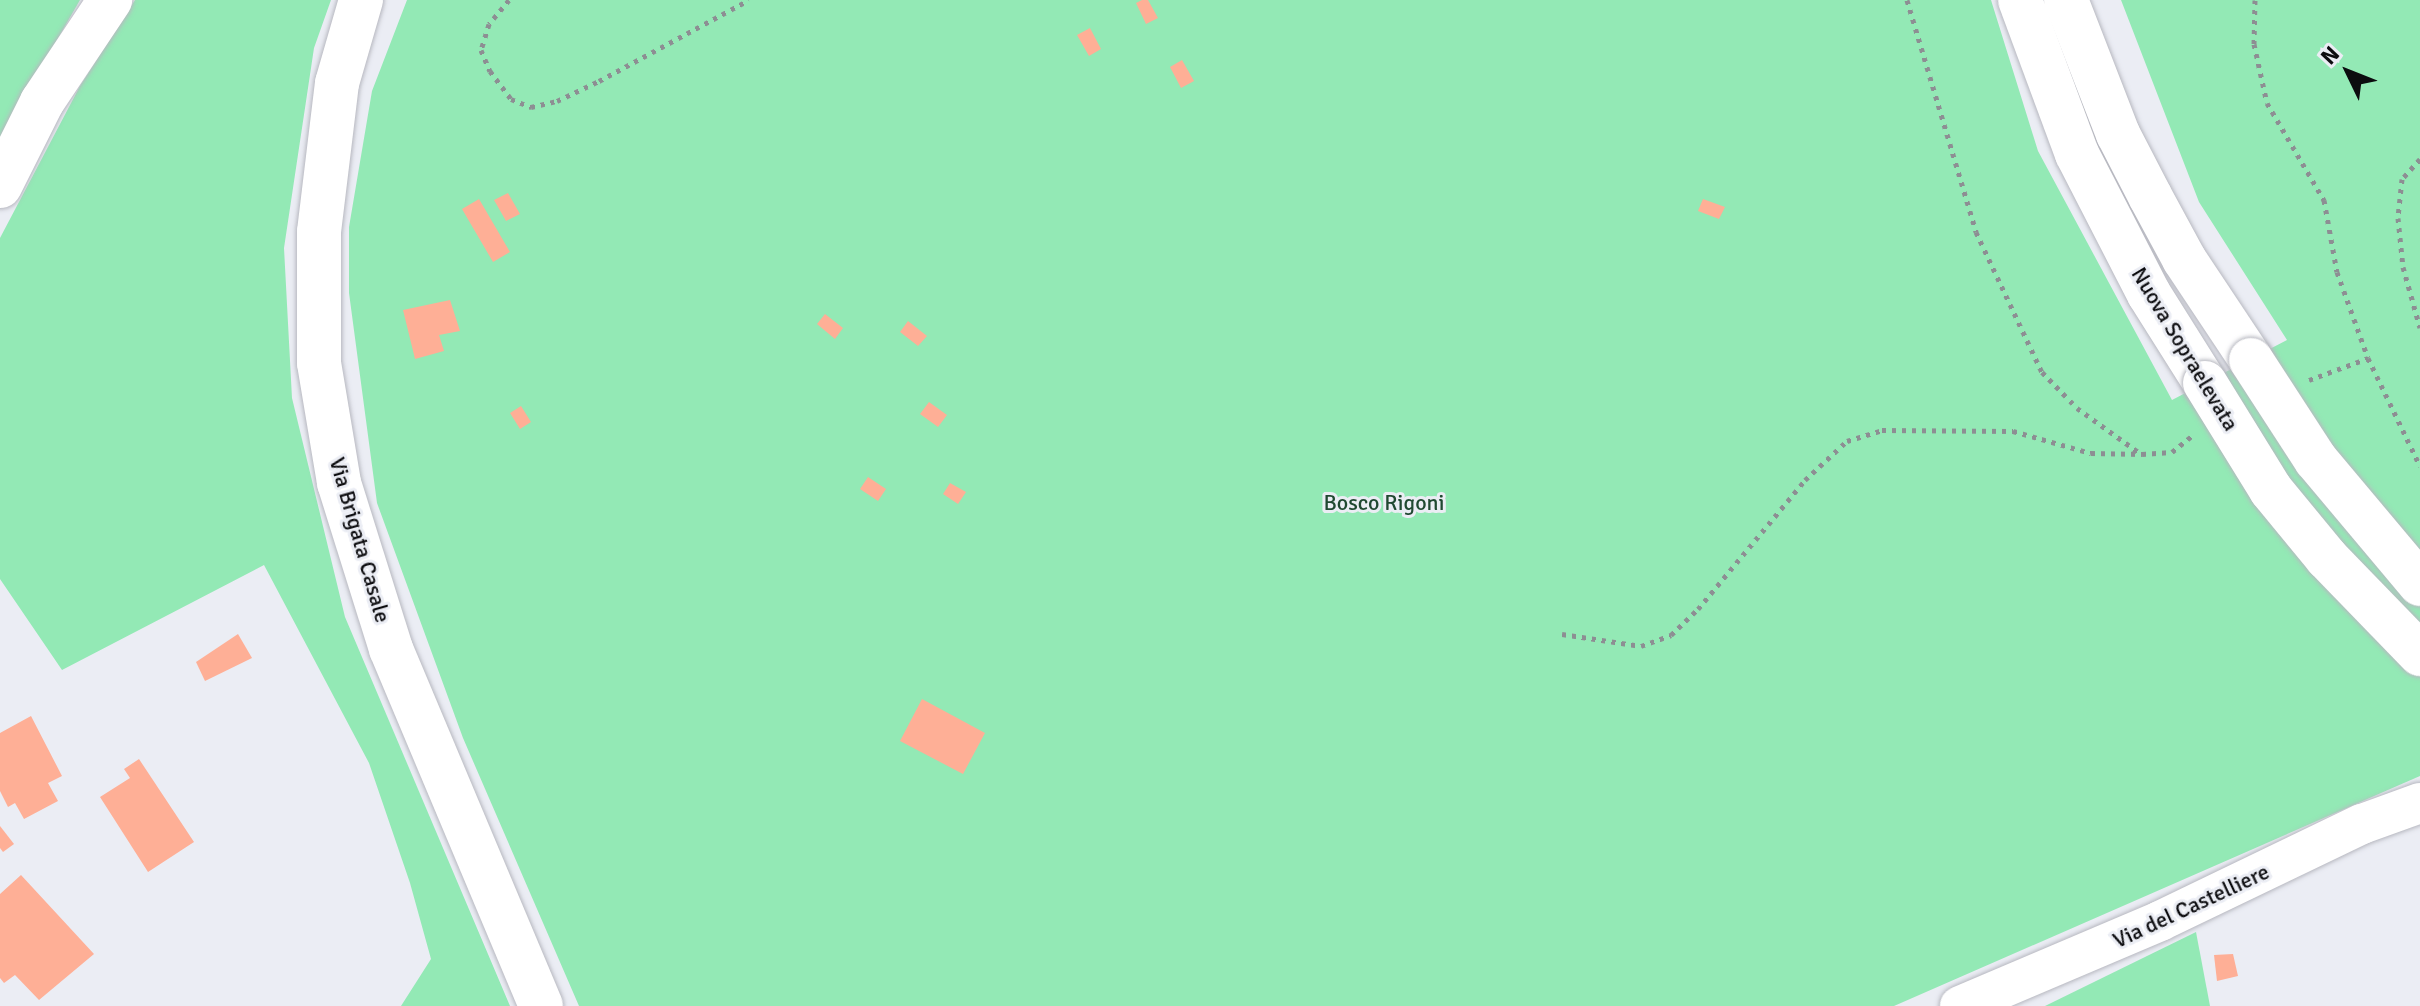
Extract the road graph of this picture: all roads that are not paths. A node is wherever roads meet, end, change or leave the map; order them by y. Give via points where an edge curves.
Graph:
1 (110, 0) edge
2 (361, 0) edge
3 (2020, 0) edge
4 (2066, 0) edge
5 (0, 186) edge
6 (2420, 584) edge
7 (2420, 654) edge
8 (2420, 803) edge
9 (541, 1006) edge
10 (1960, 1006) edge

1 - 5 main road via 42,102
2 - 9 main road, Via Brigata Casale via 337,83 319,232 319,363 339,483 391,649
3 - 7 main road, Nuova Sopraelevata, bridge via 2077,154 2149,294 2271,490 2327,558
4 - 6 main road, Nuova Sopraelevata, bridge via 2143,183 2184,259 2316,460
8 - 10 street, Via del Castelliere via 2362,824 2160,921

